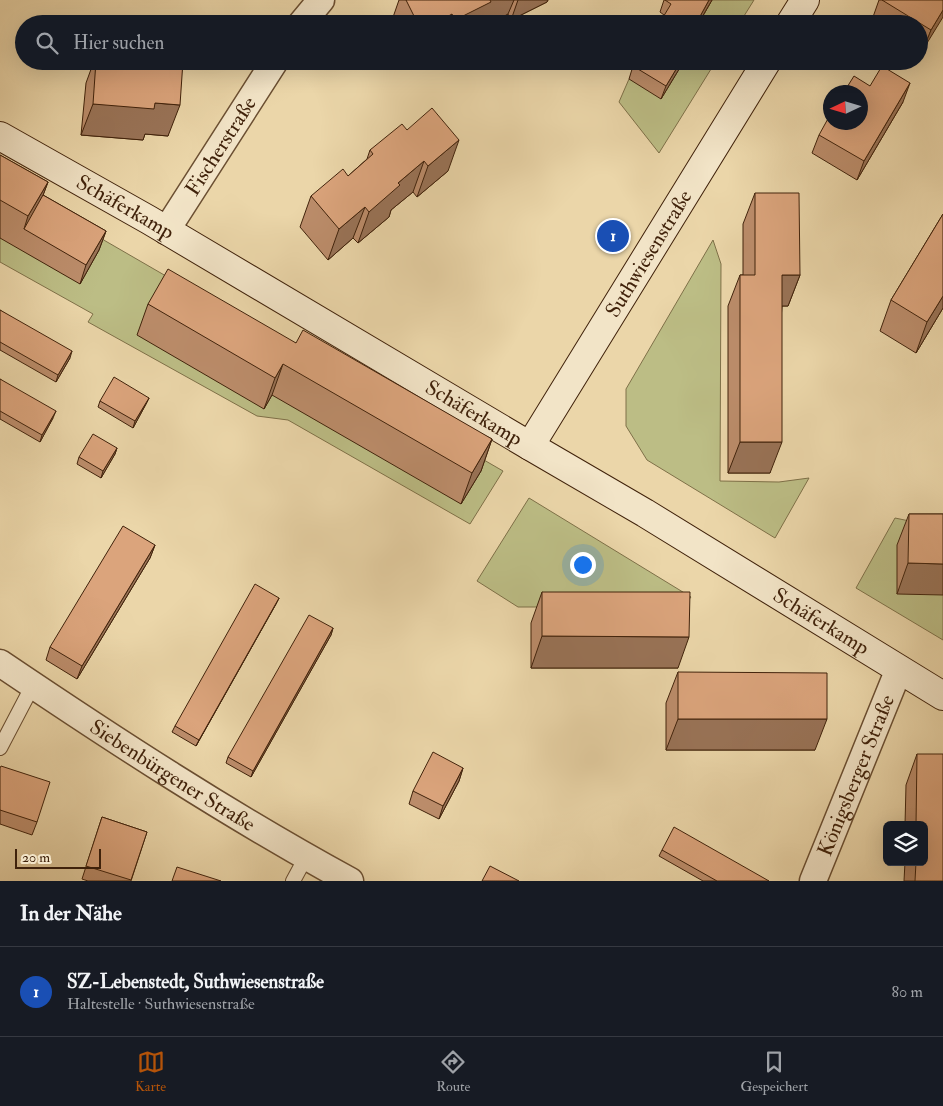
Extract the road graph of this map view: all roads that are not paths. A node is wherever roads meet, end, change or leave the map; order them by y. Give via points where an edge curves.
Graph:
1 (321, 0) edge
2 (805, 0) edge
3 (308, 15) edge
4 (796, 15) edge
5 (269, 70) edge
6 (761, 70) edge
7 (0, 136) edge
8 (166, 230) junction
9 (530, 446) junction
10 (0, 663) edge
11 (899, 669) junction
12 (33, 685) junction
13 (943, 696) edge
14 (0, 748) edge
15 (306, 857) junction
16 (293, 881) edge
17 (350, 881) edge
18 (813, 881) edge

1 - 3 street
2 - 4 street
5 - 8 street, Fischerstraße
6 - 9 street, Suthwiesenstraße
7 - 8 street, Schäferkamp
8 - 9 street, Schäferkamp
9 - 11 street, Schäferkamp via 645,512
10 - 12 street, Siebenbürgener Straße
11 - 13 street, Schäferkamp
11 - 18 street, Königsberger Straße
12 - 14 lane
12 - 15 street, Siebenbürgener Straße via 127,748
15 - 16 lane
15 - 17 street, Siebenbürgener Straße

